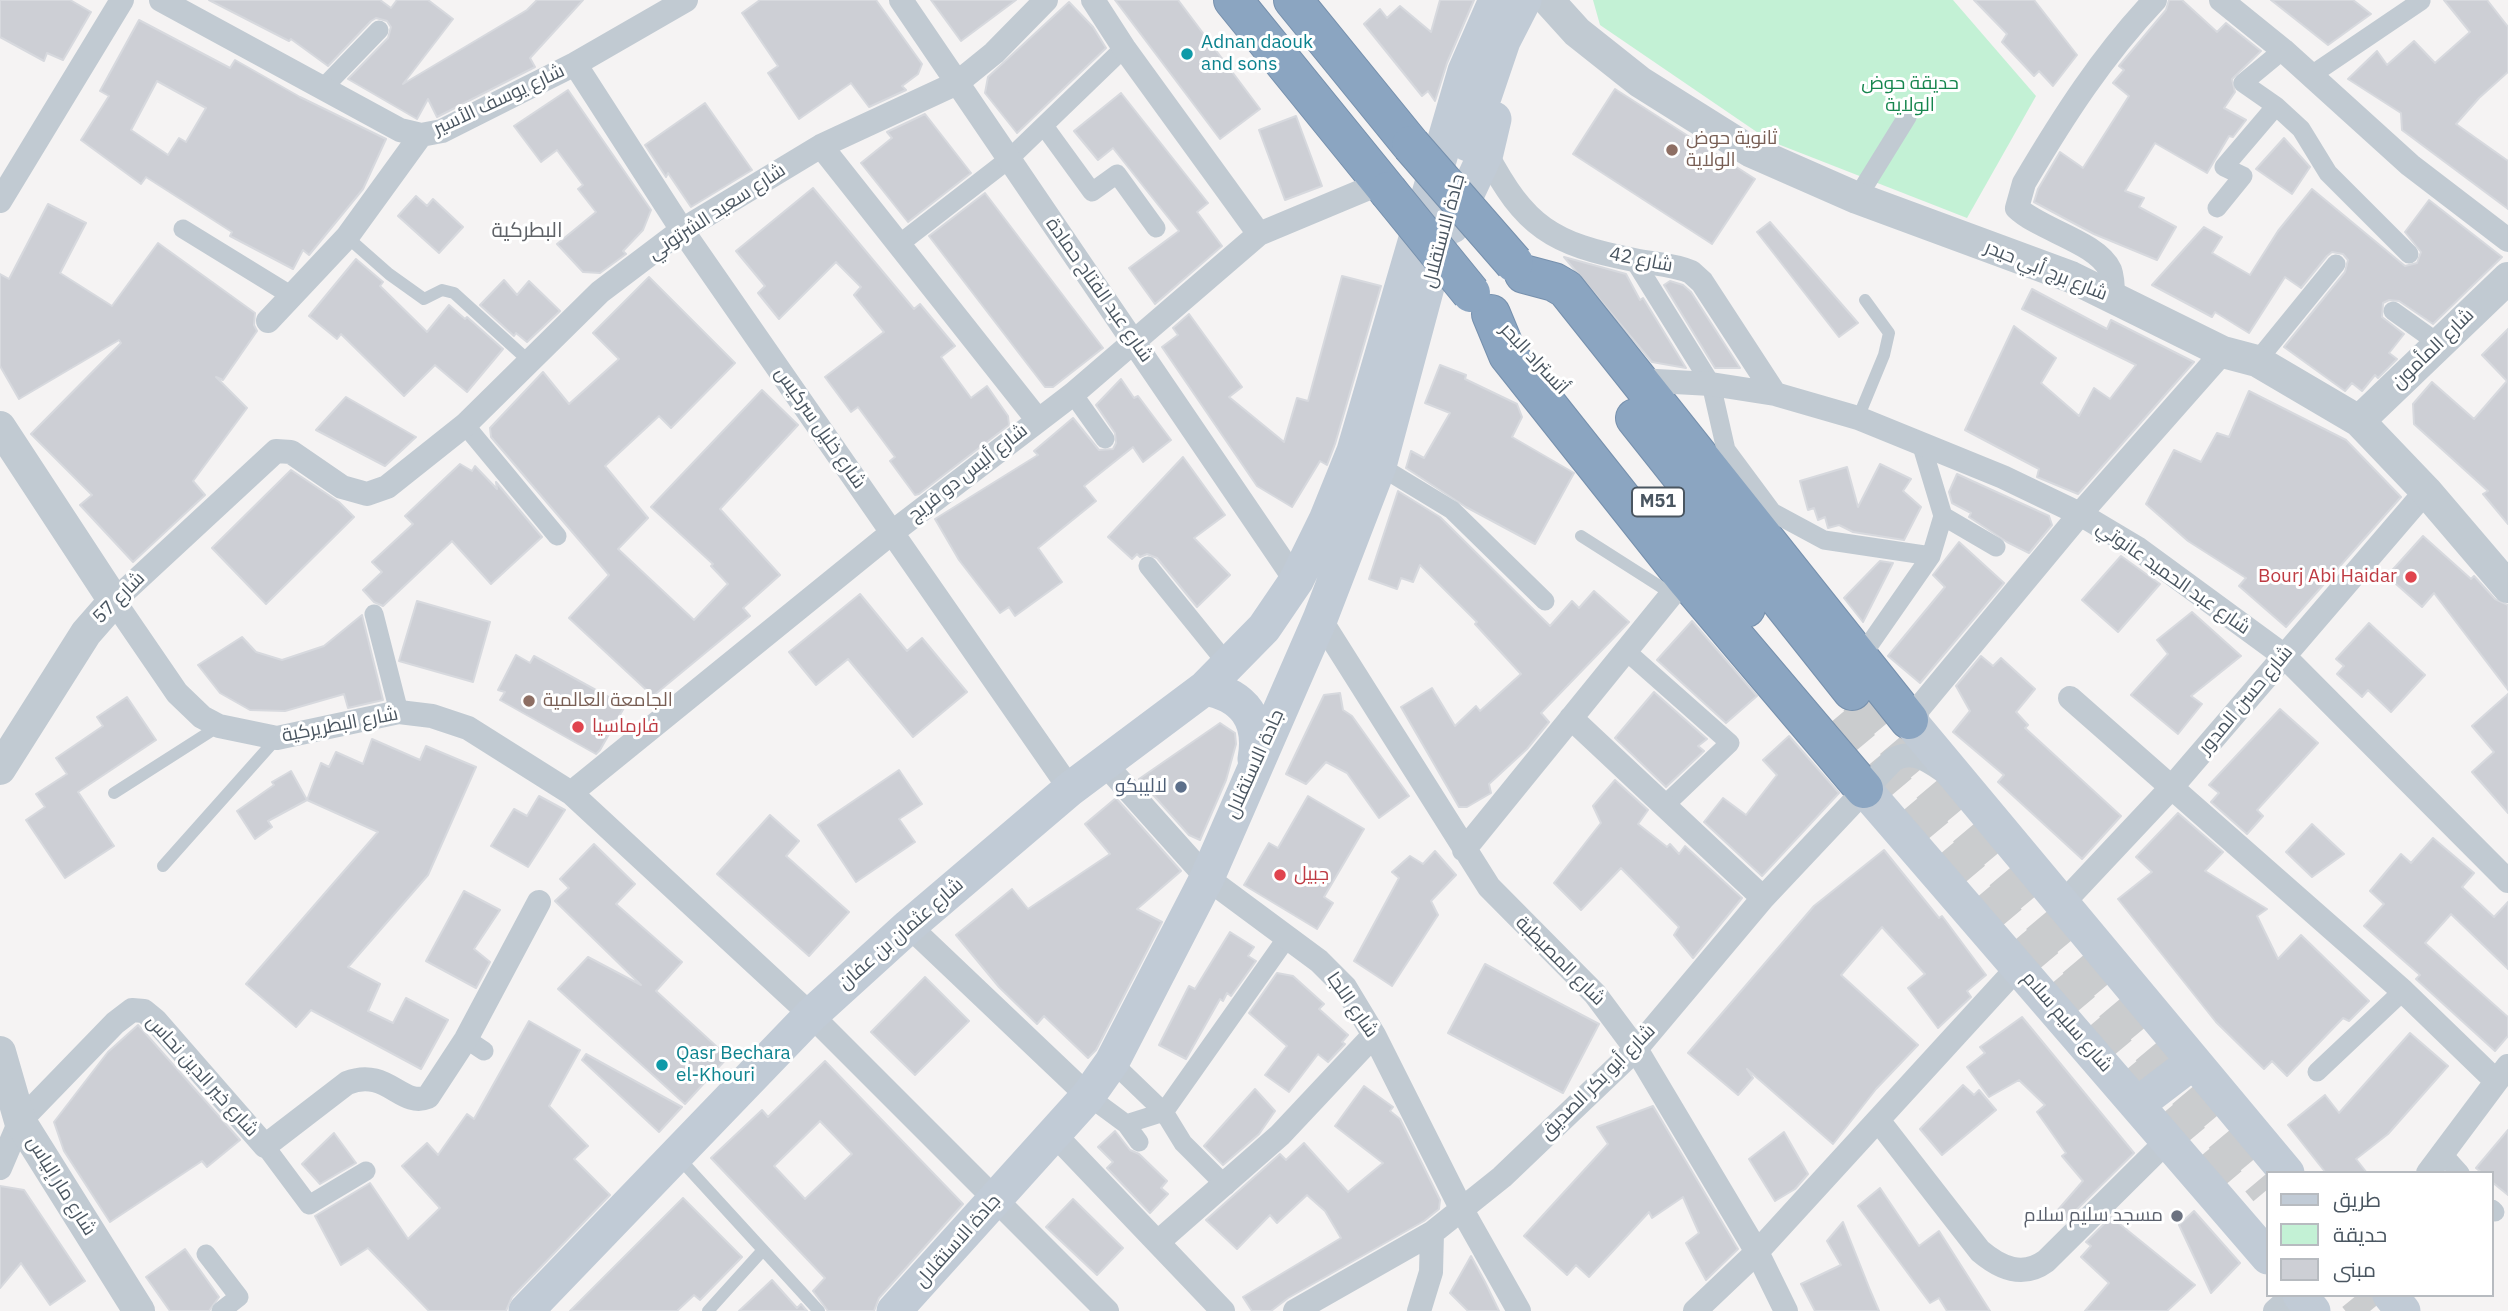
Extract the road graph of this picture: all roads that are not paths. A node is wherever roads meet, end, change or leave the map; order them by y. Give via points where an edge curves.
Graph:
1 (122, 0) edge
2 (161, 0) edge
3 (686, 0) edge
4 (901, 0) edge
5 (1046, 0) edge
6 (1093, 0) edge
7 (1233, 0) edge
8 (1293, 0) edge
9 (1496, 0) edge
10 (1524, 0) edge
11 (1542, 0) edge
12 (1548, 0) edge
13 (2155, 0) edge
14 (2221, 0) edge
15 (2421, 1) edge
16 (379, 30) dead end
17 (1124, 48) junction
18 (2283, 50) junction
19 (575, 64) junction
20 (2310, 76) junction
21 (957, 83) junction
22 (324, 87) junction
23 (2276, 106) junction
24 (1907, 117) dead end
25 (1044, 126) junction
26 (421, 135) junction
27 (1469, 138) junction
28 (821, 146) junction
29 (1009, 159) junction
30 (1385, 187) junction
31 (1857, 198) junction
32 (0, 201) edge
33 (2217, 208) dead end
34 (1156, 228) dead end
35 (183, 229) dead end
36 (682, 230) junction
37 (1259, 233) junction
38 (347, 237) junction
39 (1432, 239) junction
40 (2508, 240) edge
41 (898, 245) junction
42 (2409, 254) dead end
43 (1634, 260) junction
44 (2336, 264) dead end
45 (1519, 269) junction
46 (2508, 278) edge
47 (292, 296) junction
48 (2113, 297) junction
49 (1865, 300) dead end
50 (1481, 304) junction
51 (2393, 310) dead end
52 (268, 321) dead end
53 (1136, 342) junction
54 (2438, 343) junction
55 (2223, 352) junction
56 (2257, 361) junction
57 (530, 362) junction
58 (1639, 380) junction
59 (1711, 384) junction
60 (1073, 394) junction
61 (1775, 394) junction
62 (1858, 418) junction
63 (1037, 419) junction
64 (2360, 421) junction
65 (465, 425) junction
66 (0, 428) edge
67 (1105, 439) dead end
68 (1921, 443) junction
69 (270, 455) joint
70 (1367, 459) junction
71 (2426, 491) junction
72 (2080, 514) junction
73 (1943, 516) junction
74 (894, 531) junction
75 (557, 536) dead end
76 (1581, 536) dead end
77 (1996, 547) dead end
78 (1931, 556) junction
79 (1148, 566) dead end
80 (1296, 581) junction
81 (1679, 586) junction
82 (2508, 587) edge
83 (114, 601) junction
84 (1545, 601) dead end
85 (374, 614) dead end
86 (1320, 619) junction
87 (1626, 650) junction
88 (2283, 655) junction
89 (1860, 658) junction
90 (1217, 677) junction
91 (2070, 698) dead end
92 (399, 712) junction
93 (1571, 718) junction
94 (1909, 720) junction
95 (219, 726) junction
96 (277, 738) junction
97 (1104, 763) junction
98 (1254, 765) junction
99 (0, 769) edge
100 (1874, 779) junction
101 (1961, 782) junction
102 (2171, 788) junction
103 (1070, 789) junction
104 (114, 793) dead end
105 (571, 793) junction
106 (1666, 804) junction
107 (1464, 850) junction
108 (163, 866) dead end
109 (1207, 878) junction
110 (2508, 881) edge
111 (1763, 898) junction
112 (539, 902) dead end
113 (2061, 905) junction
114 (909, 926) junction
115 (1286, 939) junction
116 (2019, 966) junction
117 (2403, 991) junction
118 (811, 1015) junction
119 (1374, 1035) junction
120 (1636, 1049) junction
121 (0, 1052) edge
122 (1112, 1062) junction
123 (2193, 1062) junction
124 (2317, 1072) dead end
125 (2502, 1073) edge
126 (1088, 1096) junction
127 (2138, 1104) junction
128 (1164, 1112) junction
129 (1878, 1120) junction
130 (20, 1121) junction
131 (1126, 1124) junction
132 (1055, 1135) junction
133 (2168, 1140) junction
134 (1139, 1142) dead end
135 (265, 1146) junction
136 (676, 1154) junction
137 (2434, 1163) edge
138 (0, 1168) edge
139 (366, 1171) dead end
140 (2285, 1171) edge
141 (2455, 1171) edge
142 (1226, 1185) junction
143 (995, 1200) junction
144 (1462, 1210) junction
145 (1433, 1233) junction
146 (1158, 1242) junction
147 (763, 1250) junction
148 (1757, 1252) junction
149 (206, 1254) dead end
150 (2266, 1255) edge
151 (2291, 1297) edge
152 (2302, 1297) edge
153 (2392, 1297) edge
154 (139, 1311) edge
155 (221, 1311) edge
156 (526, 1311) edge
157 (708, 1311) edge
158 (819, 1311) edge
159 (894, 1311) edge
160 (1107, 1311) edge
161 (1223, 1311) edge
162 (1295, 1311) edge
163 (1419, 1311) edge
164 (1518, 1311) edge
165 (1695, 1311) edge
166 (1786, 1311) edge
167 (2275, 1311) edge
168 (2313, 1311) edge
169 (2403, 1311) edge

1 - 32 street
2 - 22 street, شارع يوسف الأسير
3 - 19 street, شارع يوسف الأسير
4 - 21 street, شارع عبد الفتاح حمادة
5 - 21 street, شارع سعيد الشرتوني via 995,53
6 - 17 street
7 - 30 highway, أتستراد البحر / M51
8 - 45 highway, أتستراد البحر / M51, bridge
9 - 27 main road via 1465,71
10 - 27 main road via 1503,41
11 - 27 main road via 1499,101
12 - 31 street, شارع برج أبي حيدر via 1584,39 1640,82 1750,151
13 - 48 street via 2118,38 2086,82 2017,201 2017,208 2032,219 2102,259 2112,274
14 - 18 street
15 - 20 street
16 - 22 street
17 - 25 street
17 - 37 street
18 - 20 street
18 - 23 street via 2243,83
19 - 26 street, شارع يوسف الأسير via 442,131
19 - 36 street, شارع خليل سركيس
20 - 40 street via 2410,165
21 - 28 street, شارع سعيد الشرتوني
21 - 29 street, شارع عبد الفتاح حمادة
22 - 26 street, شارع يوسف الأسير via 400,130
23 - 33 street via 2224,167 2243,176
23 - 42 street via 2301,129 2328,173
24 - 31 street
25 - 29 street
25 - 34 street via 1092,192 1116,174
26 - 38 street
27 - 39 main road, جادة الاستقلال
27 - 39 main road
27 - 43 street, شارع 42 via 1542,229 1573,245
28 - 36 street, شارع سعيد الشرتوني
28 - 41 street
29 - 41 street
29 - 53 street, شارع عبد الفتاح حمادة
30 - 37 street, شارع أليس دو فريج
30 - 50 highway, أتستراد البحر / M51, bridge
31 - 48 street, شارع برج أبي حيدر via 2071,277
35 - 47 street
36 - 57 street, شارع سعيد الشرتوني via 600,292
36 - 74 street, شارع خليل سركيس
37 - 53 street, شارع أليس دو فريج
38 - 47 street
38 - 57 lane via 424,299 442,290 454,293
39 - 70 main road, جادة الاستقلال
39 - 70 main road, جادة الاستقلال
41 - 63 street
43 - 59 street
43 - 61 street, شارع 42 via 1681,268 1702,282
44 - 56 street
45 - 50 highway, أتستراد البحر / M51 via 1718,526 1847,708
45 - 58 highway via 1566,289
46 - 54 street, شارع المأمون
47 - 52 street
48 - 55 street, شارع برج أبي حيدر
49 - 62 lane via 1889,333
50 - 81 highway via 1508,355
51 - 54 street
53 - 60 street, شارع أليس دو فريج
53 - 80 street, شارع عبد الفتاح حمادة
54 - 64 street, شارع المأمون
55 - 56 street, شارع برج أبي حيدر
55 - 72 street
56 - 64 street, شارع برج أبي حيدر
57 - 65 street, شارع سعيد الشرتوني
58 - 59 street, شارع عبد الحميد عانوتي
58 - 89 highway
59 - 61 street, شارع عبد الحميد عانوتي
59 - 78 street via 1726,450 1772,512 1825,540
60 - 63 street, شارع أليس دو فريج
60 - 67 street
61 - 62 street, شارع عبد الحميد عانوتي
62 - 68 street, شارع عبد الحميد عانوتي
63 - 74 street, شارع أليس دو فريج
64 - 71 street, شارع برج أبي حيدر
65 - 69 street, شارع سعيد الشرتوني via 376,492 367,494 342,487 290,452
65 - 75 street
66 - 83 street, شارع البطريركية
68 - 72 street, شارع عبد الحميد عانوتي
68 - 73 street
69 - 83 street, شارع 57
70 - 80 main road, جادة الاستقلال via 1326,520
70 - 84 street via 1452,510
70 - 86 main road, جادة الاستقلال
71 - 82 street, شارع برج أبي حيدر
71 - 88 street, شارع حسن المدور
72 - 88 street, شارع عبد الحميد عانوتي via 2137,548
72 - 94 street
73 - 77 street
73 - 78 street
74 - 103 street, شارع خليل سركيس
74 - 105 street, شارع أليس دو فريج
76 - 81 lane
78 - 89 street
79 - 90 street
80 - 90 main road, شارع عثمان بن عفان via 1264,628
81 - 87 street
81 - 100 highway
83 - 95 street, شارع البطريركية via 177,693 202,718
83 - 99 street, شارع 57 via 86,633
85 - 92 street
86 - 98 main road, جادة الاستقلال
86 - 107 street, شارع المصيطبة
87 - 93 street
87 - 106 street via 1730,743
88 - 102 street, شارع حسن المدور
88 - 110 street, شارع عبد الحميد عانوتي
89 - 94 highway
90 - 97 main road, شارع عثمان بن عفان
90 - 98 main road via 1250,713 1258,742
91 - 102 street
92 - 96 street, شارع البطريركية
92 - 105 street, شارع البطريركية via 432,716 468,728
93 - 106 street
93 - 107 street
94 - 101 main road
95 - 96 street, شارع البطريركية
95 - 104 lane
96 - 108 lane
97 - 103 main road, شارع عثمان بن عفان
97 - 109 street, شارع اللجا
98 - 109 main road, جادة الاستقلال
100 - 101 street via 1901,755 1913,754
100 - 111 street, شارع أبو بكر الصديق
100 - 116 main road, شارع سليم سلام
101 - 113 main road
102 - 113 street, شارع حسن المدور
102 - 117 street
103 - 114 main road, شارع عثمان بن عفان
105 - 118 street, شارع البطريركية
106 - 111 street
107 - 120 street, شارع المصيطبة via 1489,887 1595,994
109 - 115 street, شارع اللجا
109 - 122 main road, جادة الاستقلال
111 - 120 street, شارع أبو بكر الصديق
112 - 135 street, شارع خير الدين نحاس via 475,1045 428,1097 413,1098 375,1078 360,1077
113 - 123 main road
114 - 118 main road, شارع عثمان بن عفان
114 - 126 street
115 - 119 street, شارع اللجا via 1331,972
115 - 128 street
116 - 127 main road, شارع سليم سلام
116 - 129 street
117 - 124 street
117 - 125 street
118 - 136 main road, شارع عثمان بن عفان
118 - 143 street, شارع البطريركية
119 - 142 street
119 - 144 street, شارع اللجا
120 - 144 street, شارع أبو بكر الصديق
120 - 148 street, شارع المصيطبة
121 - 130 street, شارع مار إلياس
122 - 126 main road, جادة الاستقلال
122 - 128 street
123 - 127 main road
123 - 140 main road
125 - 137 street
126 - 131 street
126 - 132 main road, جادة الاستقلال
127 - 133 main road, شارع سليم سلام
128 - 131 street
128 - 142 street via 1183,1143
129 - 133 street via 1980,1251 2015,1270 2036,1268 2046,1261
129 - 148 street
130 - 135 street, شارع خير الدين نحاس via 125,1013 137,1010 155,1020
130 - 138 street
130 - 154 street, شارع مار إلياس
131 - 134 street
132 - 143 main road, جادة الاستقلال
132 - 146 street
133 - 150 main road, شارع سليم سلام
135 - 139 street via 309,1205
136 - 147 lane
136 - 156 main road, شارع عثمان بن عفان
137 - 141 street
142 - 146 street
143 - 159 main road, جادة الاستقلال
143 - 160 street, شارع البطريركية
144 - 145 street, شارع أبو بكر الصديق
144 - 164 street, شارع اللجا
145 - 162 street, شارع أبو بكر الصديق
145 - 163 street via 1431,1272
146 - 161 street
147 - 157 lane
147 - 158 lane
148 - 165 street
148 - 166 street, شارع المصيطبة
149 - 155 street via 239,1297
151 - 167 street
152 - 168 main road
153 - 169 main road

